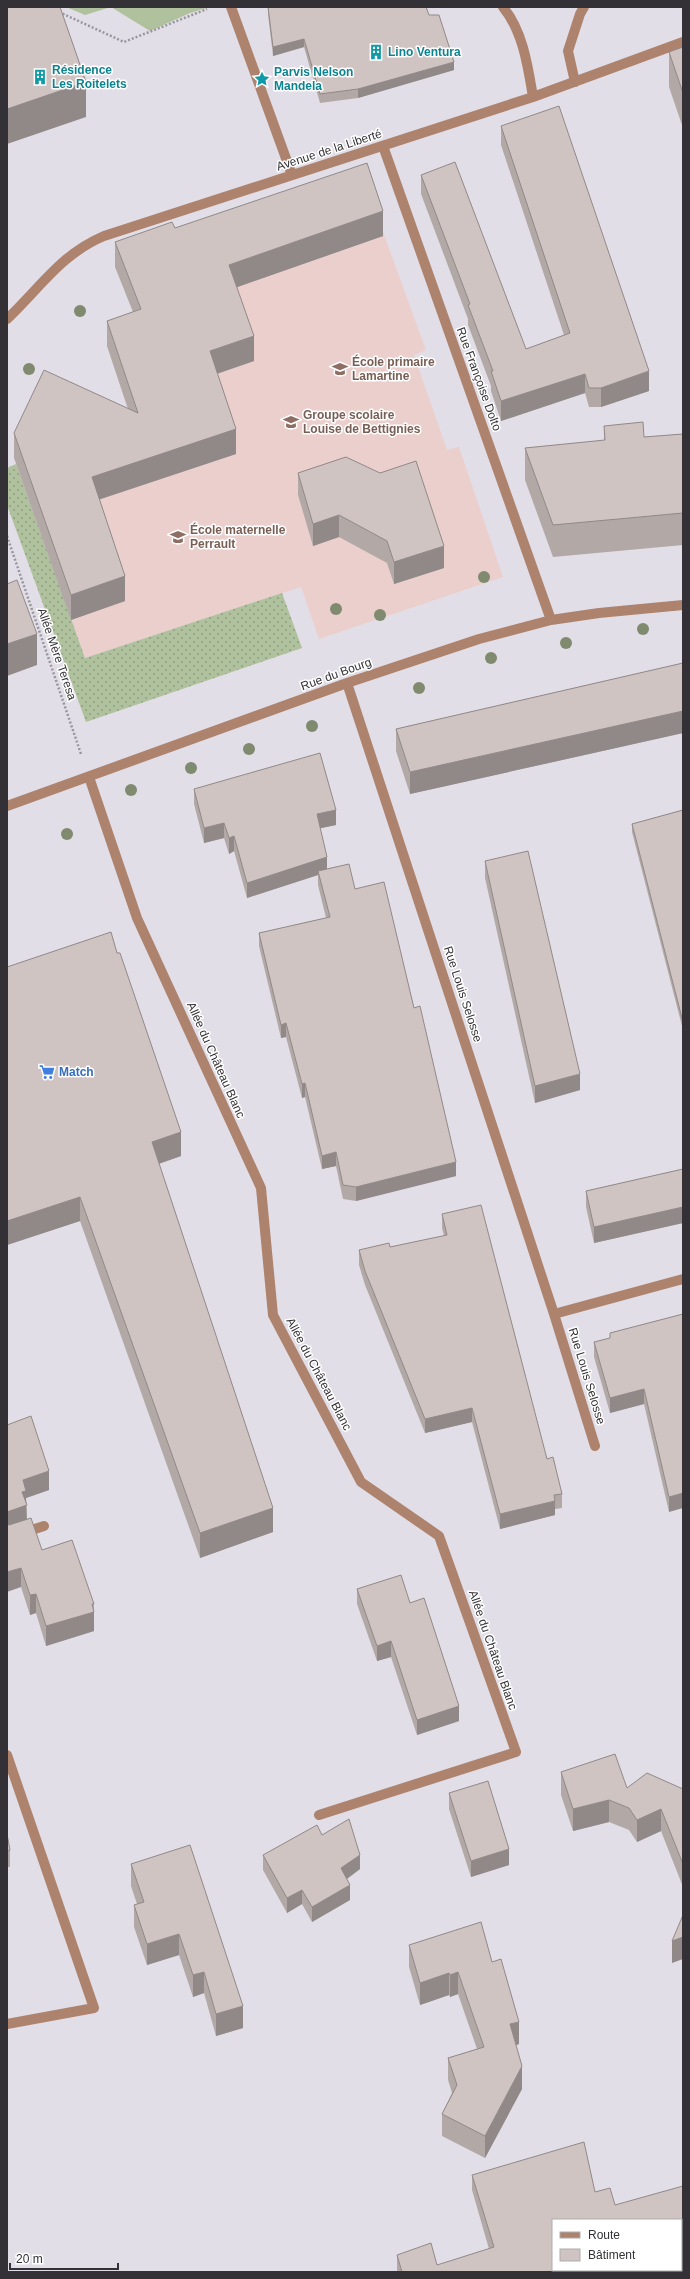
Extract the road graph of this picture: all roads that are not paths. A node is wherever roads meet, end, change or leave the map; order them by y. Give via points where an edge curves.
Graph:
1 (232, 7) edge
2 (503, 7) edge
3 (584, 7) edge
4 (683, 42) edge
5 (575, 82) junction
6 (534, 97) junction
7 (382, 146) junction
8 (292, 175) junction
9 (7, 319) edge
10 (683, 605) edge
11 (551, 620) junction
12 (347, 683) junction
13 (89, 777) junction
14 (7, 806) edge
15 (683, 1279) edge
16 (554, 1314) junction
17 (595, 1446) dead end
18 (44, 1526) dead end
19 (7, 1538) edge
20 (7, 1755) edge
21 (319, 1815) dead end
22 (7, 2024) edge

1 - 8 street
2 - 6 street via 509,14 526,55
3 - 5 street via 568,51
4 - 5 street, Avenue de la Liberté
5 - 6 street, Avenue de la Liberté
6 - 7 street, Avenue de la Liberté
7 - 8 street, Avenue de la Liberté
7 - 11 street, Rue Françoise Dolto
8 - 9 street, Avenue de la Liberté via 90,242 64,259
10 - 11 street, Rue du Bourg
11 - 12 street, Rue du Bourg via 479,639
12 - 13 street, Rue du Bourg
12 - 16 street, Rue Louis Selosse
13 - 14 street, Rue du Bourg
13 - 21 street, Allée du Château Blanc via 138,918 261,1188 273,1315 361,1482 439,1536 516,1752
15 - 16 street
16 - 17 street, Rue Louis Selosse
18 - 19 street
20 - 22 street via 94,2008

